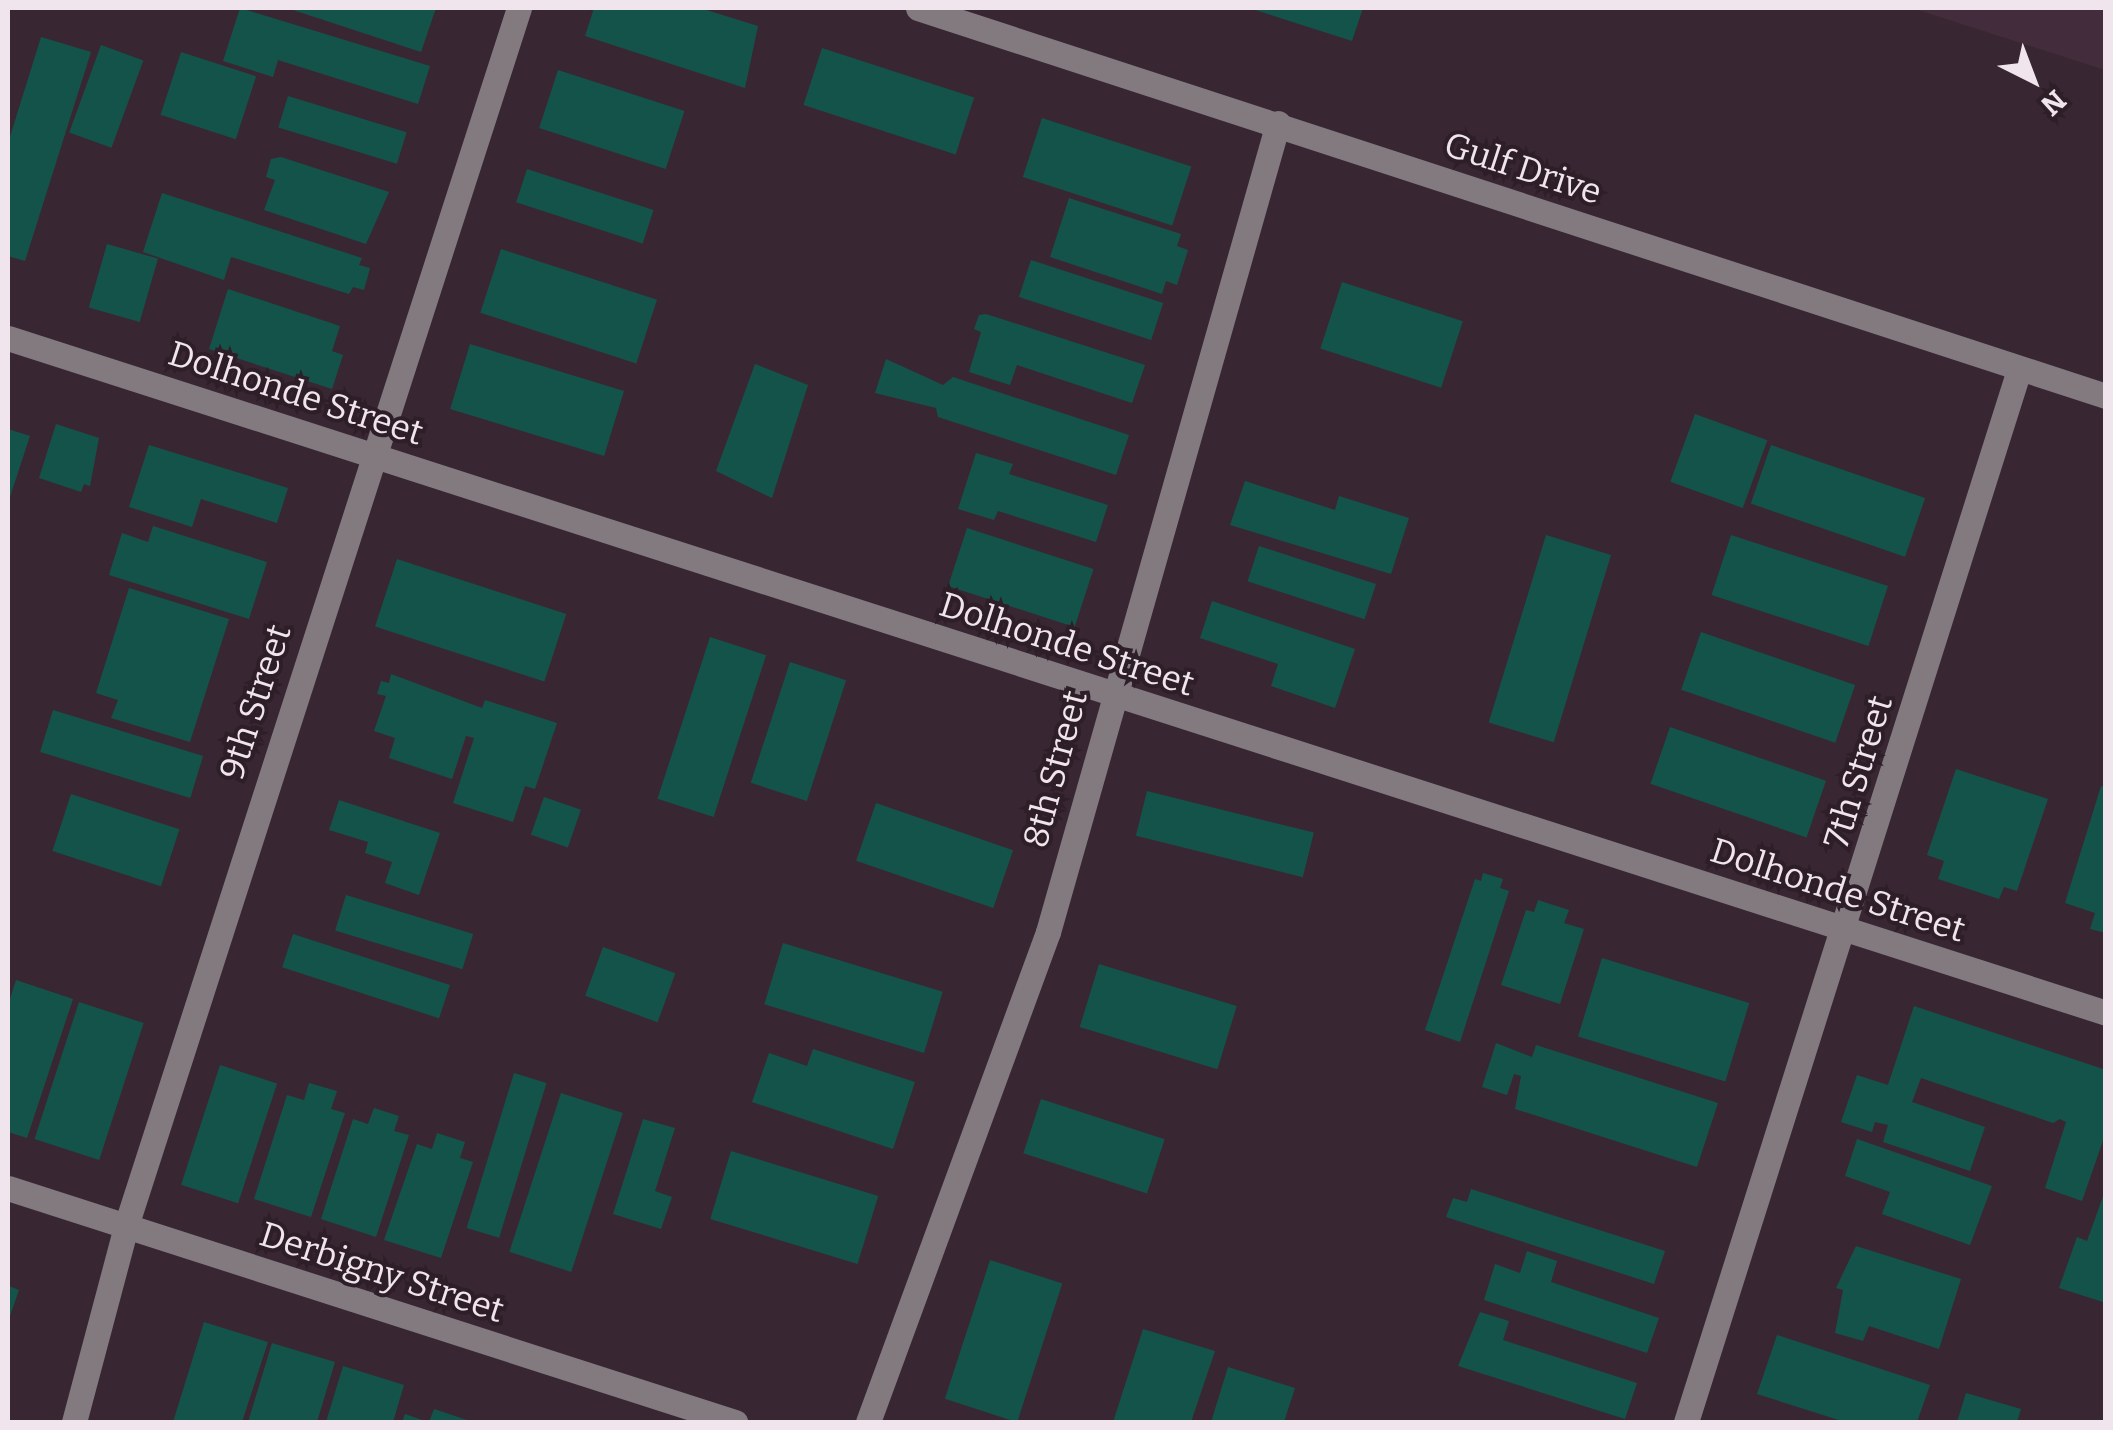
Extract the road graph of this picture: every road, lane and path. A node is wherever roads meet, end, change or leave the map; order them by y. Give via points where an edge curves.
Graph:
1 (518, 8) edge
2 (918, 8) edge
3 (1278, 123) junction
4 (8, 338) edge
5 (2019, 370) junction
6 (2106, 396) edge
7 (370, 453) junction
8 (1110, 695) junction
9 (1846, 929) junction
10 (2106, 1012) edge
11 (8, 1188) edge
12 (126, 1226) junction
13 (74, 1422) edge
14 (736, 1422) edge
15 (868, 1422) edge
16 (1686, 1422) edge

1 - 7 street, 9th Street
2 - 3 street, Gulf Drive
3 - 5 street, Gulf Drive
3 - 8 street, 8th Street
4 - 7 street, Dolhonde Street
5 - 6 street, Gulf Drive
5 - 9 street, 7th Street
7 - 8 street, Dolhonde Street
7 - 12 street, 9th Street
8 - 9 street, Dolhonde Street
8 - 15 street, 8th Street via 1048,932
9 - 10 street, Dolhonde Street
9 - 16 street, 7th Street
11 - 12 street, Derbigny Street
12 - 13 street, 9th Street
12 - 14 street, Derbigny Street

